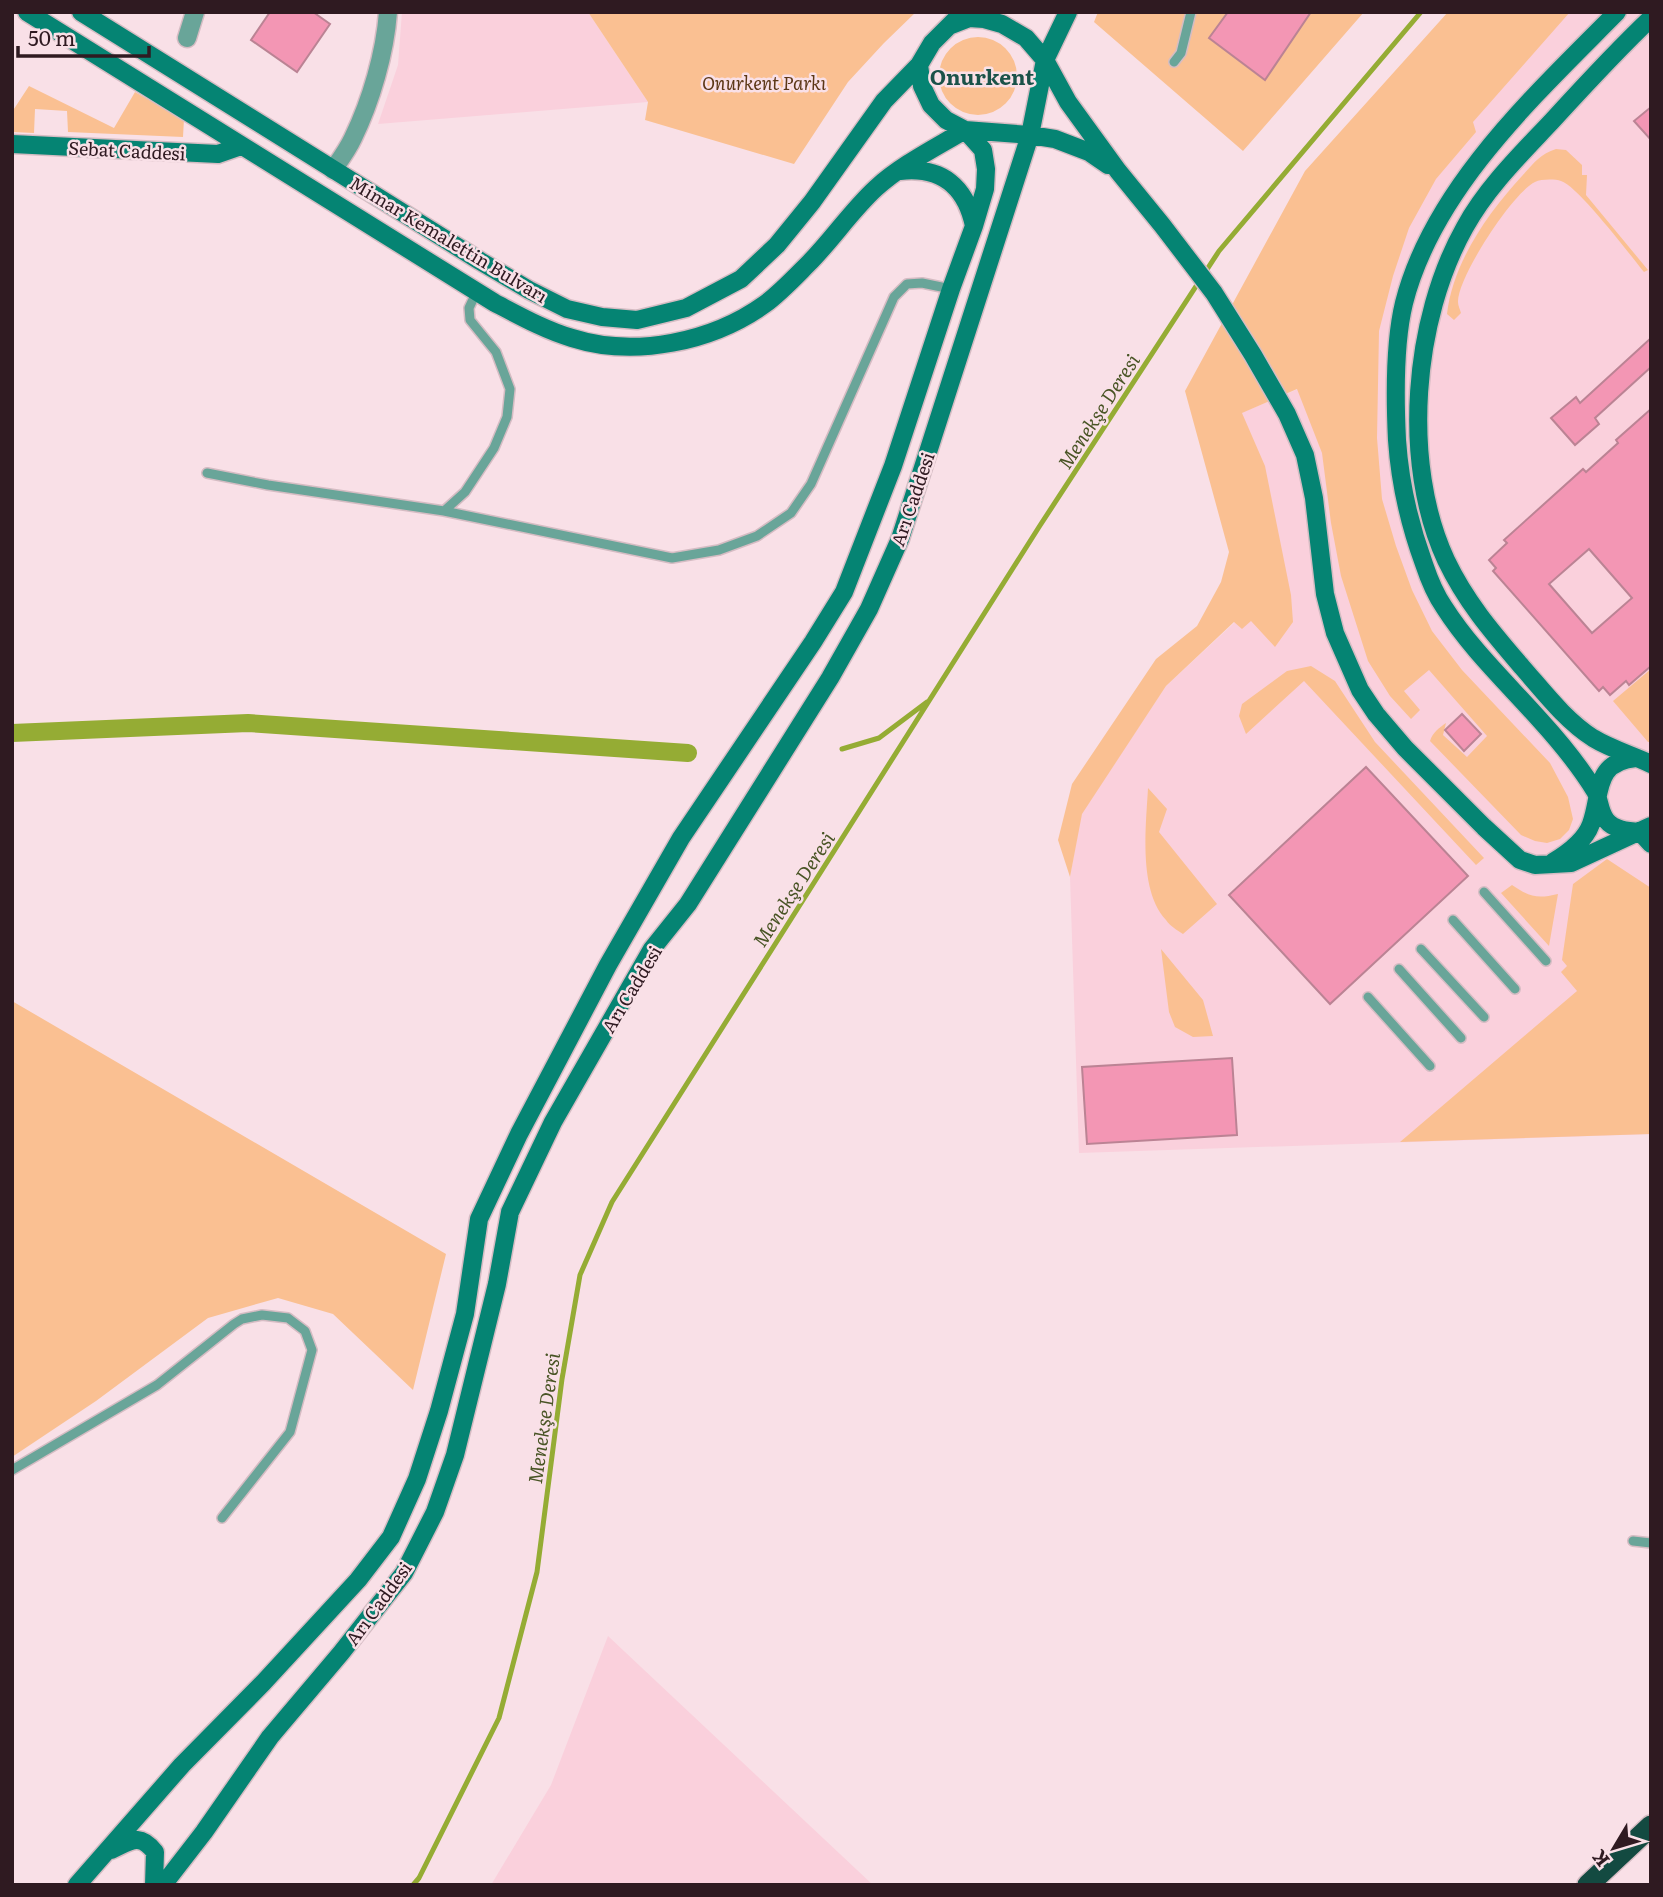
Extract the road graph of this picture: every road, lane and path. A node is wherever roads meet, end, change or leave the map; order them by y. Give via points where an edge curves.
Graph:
1 (27, 12) edge
2 (81, 12) edge
3 (195, 12) edge
4 (388, 12) edge
5 (1069, 12) edge
6 (1191, 12) edge
7 (1617, 12) edge
8 (957, 18) edge
9 (1651, 18) edge
10 (187, 38) dead end
11 (1045, 60) junction
12 (1174, 62) dead end
13 (919, 65) junction
14 (965, 130) junction
15 (1030, 135) junction
16 (12, 144) edge
17 (241, 146) junction
18 (333, 170) junction
19 (900, 171) junction
20 (1118, 171) junction
21 (974, 226) junction
22 (951, 289) junction
23 (477, 291) junction
24 (207, 473) dead end
25 (444, 512) junction
26 (1643, 761) edge
27 (1597, 794) junction
28 (1647, 834) edge
29 (1548, 865) junction
30 (1484, 892) dead end
31 (1453, 920) dead end
32 (1421, 949) dead end
33 (1546, 961) dead end
34 (1399, 969) dead end
35 (1515, 989) dead end
36 (1368, 997) dead end
37 (1484, 1017) dead end
38 (1461, 1038) dead end
39 (1430, 1066) dead end
40 (12, 1470) edge
41 (222, 1518) dead end
42 (1633, 1541) dead end
43 (1651, 1543) edge
44 (1651, 1826) edge
45 (105, 1852) junction
46 (77, 1885) edge
47 (154, 1885) edge
48 (163, 1885) edge
49 (1588, 1885) edge

1 - 17 main road
2 - 18 main road, Mimar Kemalettin Bulvarı
3 - 10 street
4 - 18 street via 369,98
5 - 11 main road
6 - 12 lane via 1181,53
7 - 27 main road via 1500,133 1438,222 1422,250 1404,305 1397,377 1398,460 1404,502 1442,606 1562,745
8 - 11 main road via 1002,24 1027,38
8 - 13 main road via 932,43
9 - 26 main road via 1521,154 1464,228 1441,279 1427,333 1419,412 1424,490 1432,519 1445,558 1474,610 1567,718 1593,738
11 - 15 main road, Arı Caddesi
11 - 20 main road via 1068,102
13 - 14 main road via 931,106
13 - 18 main road, Mimar Kemalettin Bulvarı via 884,101 777,245 741,279 686,308 637,320 567,309
14 - 15 main road
14 - 19 main road
14 - 21 main road, Arı Caddesi via 983,150 986,169
15 - 20 main road via 1089,152
15 - 48 main road, Arı Caddesi via 900,539 869,609 688,904 652,949 553,1122 510,1212 455,1455 435,1512 404,1573 270,1737
16 - 17 main road, Sebat Caddesi via 218,154
17 - 23 main road
19 - 21 main road via 916,169 946,178 970,208
19 - 23 main road via 876,188 809,264 765,303 697,337 664,344 594,343 534,323
20 - 29 main road via 1214,293 1287,414 1305,455 1335,633 1360,690 1405,748 1484,827 1520,860
21 - 22 main road, Arı Caddesi
22 - 25 lane via 907,284 894,297 811,484 791,513 757,536 719,550 672,558
22 - 45 main road, Arı Caddesi via 893,466 844,592 681,838 601,977 479,1219 465,1314 439,1410 417,1479 391,1537 350,1589
23 - 25 lane via 469,308 470,320 496,352 510,389 507,417 495,449 465,492
24 - 25 lane
26 - 27 main road via 1624,759 1615,764
27 - 28 main road via 1600,810 1615,828
27 - 29 main road via 1591,825 1578,844
28 - 29 main road via 1571,863
30 - 33 lane
31 - 35 lane
32 - 37 lane
34 - 38 lane
36 - 39 lane
40 - 41 lane via 157,1385 243,1319 262,1315 288,1318 305,1331 312,1350 290,1432
42 - 43 lane
44 - 49 highway
45 - 46 main road, Arı Caddesi
45 - 47 main road via 141,1839 155,1852

